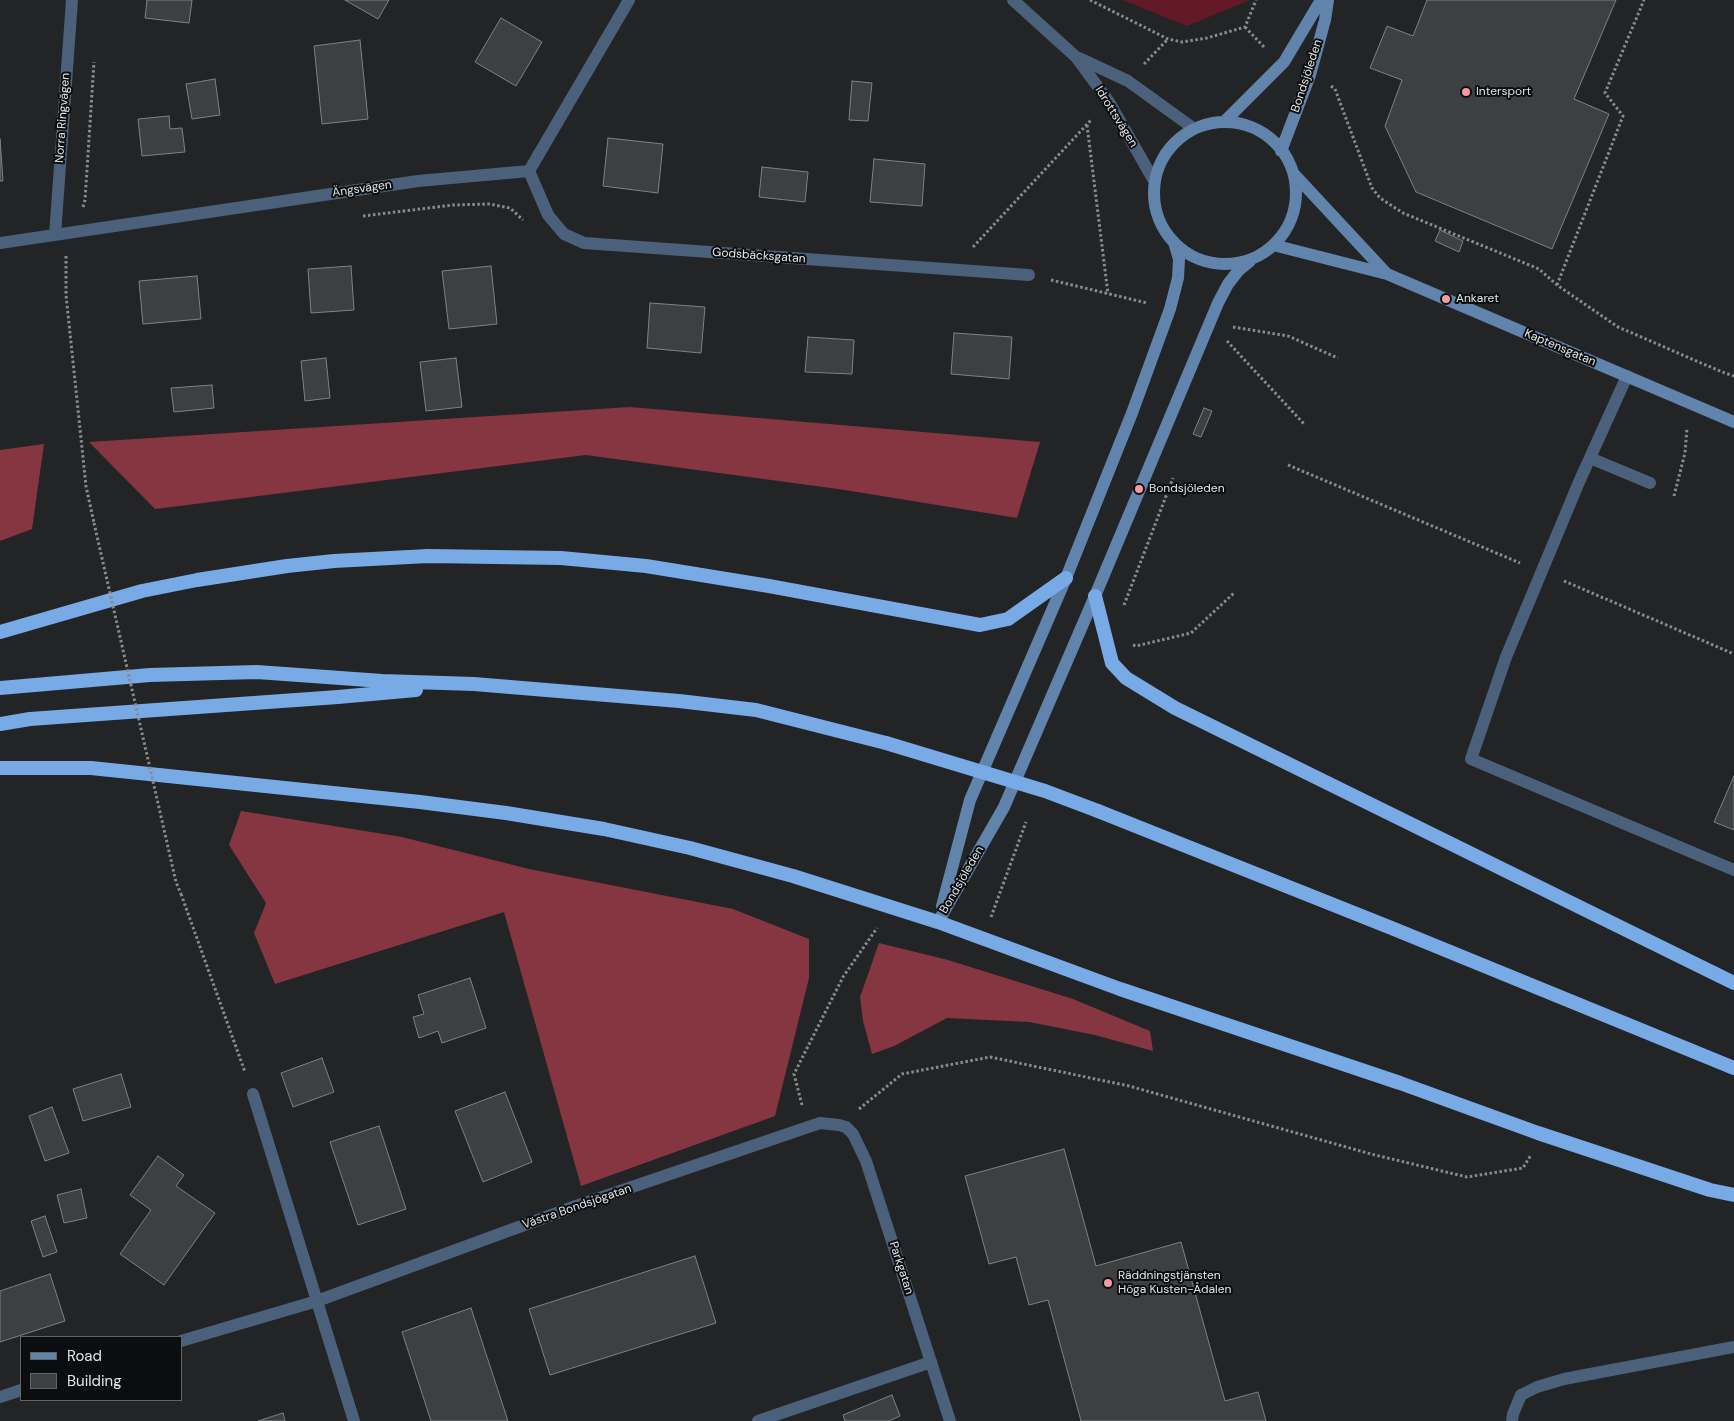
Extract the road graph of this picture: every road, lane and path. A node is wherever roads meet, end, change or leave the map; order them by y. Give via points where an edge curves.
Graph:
1 (72, 0) edge
2 (629, 0) edge
3 (1013, 0) edge
4 (1090, 0) edge
5 (1256, 0) edge
6 (1321, 0) edge
7 (1328, 0) edge
8 (1644, 0) edge
9 (1168, 39) junction
10 (94, 57) dead end
11 (1076, 57) junction
12 (1147, 61) dead end
13 (1329, 84) dead end
14 (1092, 119) dead end
15 (1224, 122) junction
16 (1087, 125) junction
17 (1193, 128) junction
18 (1281, 151) junction
19 (530, 170) junction
20 (1292, 172) junction
21 (1153, 179) junction
22 (356, 217) dead end
23 (528, 224) dead end
24 (75, 231) junction
25 (55, 235) junction
26 (1174, 242) junction
27 (0, 243) edge
28 (1276, 246) junction
29 (57, 256) dead end
30 (1250, 261) junction
31 (949, 270) junction
32 (1387, 274) junction
33 (1029, 275) dead end
34 (1557, 285) junction
35 (1108, 294) dead end
36 (1233, 327) dead end
37 (1338, 358) dead end
38 (1627, 376) junction
39 (1734, 376) edge
40 (1734, 422) edge
41 (1687, 425) dead end
42 (1590, 458) junction
43 (1288, 465) dead end
44 (1650, 483) dead end
45 (1674, 496) dead end
46 (1528, 566) dead end
47 (1066, 578) junction
48 (1561, 580) dead end
49 (1234, 593) dead end
50 (1095, 596) junction
51 (0, 632) edge
52 (1128, 642) dead end
53 (1734, 654) edge
54 (474, 684) junction
55 (0, 688) edge
56 (0, 724) edge
57 (0, 768) edge
58 (1734, 870) edge
59 (938, 922) junction
60 (878, 928) dead end
61 (1734, 983) edge
62 (1734, 1068) edge
63 (253, 1094) joint
64 (801, 1102) dead end
65 (839, 1125) junction
66 (1538, 1133) junction
67 (1734, 1195) edge
68 (317, 1300) junction
69 (182, 1341) edge
70 (1734, 1347) edge
71 (931, 1362) junction
72 (20, 1390) edge
73 (0, 1397) edge
74 (354, 1421) edge
75 (758, 1421) edge
76 (950, 1421) edge
77 (1512, 1421) edge

1 - 25 street, Norra Ringvägen
2 - 19 street
3 - 11 street, Idrottsvägen
4 - 9 path
5 - 9 path via 1246,27 1182,42
6 - 15 main road, Bondsjöleden via 1284,62
7 - 18 main road, Bondsjöleden via 1310,75
8 - 34 path via 1605,93 1623,116
9 - 12 path
10 - 24 path via 85,200
11 - 17 street, Idrottsvägen via 1128,81
11 - 21 street, Idrottsvägen via 1109,102
13 - 34 path via 1335,89 1372,188 1380,198 1403,213 1539,269
14 - 16 path
15 - 17 main road
15 - 18 main road via 1260,133
16 - 31 path
16 - 35 path
17 - 21 main road via 1165,151
18 - 20 main road
19 - 24 street, Ängsvägen via 418,181
19 - 31 street, Godsbäcksgatan via 548,215 564,234 584,243
20 - 28 main road via 1296,184 1296,208 1290,226
20 - 32 main road, Kaptensgatan
21 - 26 main road via 1157,215
22 - 23 path via 453,205 489,204 510,208
24 - 25 street, Ängsvägen
25 - 27 street, Ängsvägen
26 - 30 main road via 1213,263 1226,265
26 - 47 main road, Bondsjöleden via 1179,259 1178,278 1170,309
28 - 30 main road
28 - 32 main road, Kaptensgatan
29 - 63 path, bridge via 66,255 66,295 86,486 174,873
30 - 50 main road, Bondsjöleden via 1228,284 1214,311
31 - 33 street, Godsbäcksgatan
32 - 38 main road, Kaptensgatan
34 - 39 path via 1618,326
36 - 37 path via 1288,336
38 - 40 main road, Kaptensgatan
38 - 42 street
41 - 45 path via 1685,453
42 - 44 street
42 - 58 street via 1506,657 1471,759
43 - 46 path
47 - 51 highway via 1008,619 980,625 646,566 561,558 418,556 287,566 197,580 142,591
47 - 59 main road, Bondsjöleden via 970,800
48 - 53 path
49 - 52 path via 1190,633 1136,646
50 - 59 main road, Bondsjöleden via 1004,807
50 - 61 highway via 1112,662 1126,678 1176,708
54 - 55 highway via 257,672 150,675
54 - 56 highway
54 - 62 highway, bridge via 756,710 886,743 1045,791
57 - 59 highway via 91,768 420,802 574,824 690,848 793,876
59 - 66 highway via 1120,989
60 - 64 path via 843,977 794,1074
63 - 68 street
65 - 66 path via 902,1074 990,1057 1129,1086 1371,1154 1467,1177 1523,1168
65 - 68 street, Västra Bondsjögatan via 820,1123 576,1206
65 - 71 street, Parkgatan via 853,1134 866,1161
66 - 67 highway
68 - 69 street, Västra Bondsjögatan
68 - 74 street
70 - 77 street via 1537,1387 1521,1395
71 - 75 street
71 - 76 street, Parkgatan
72 - 73 street

